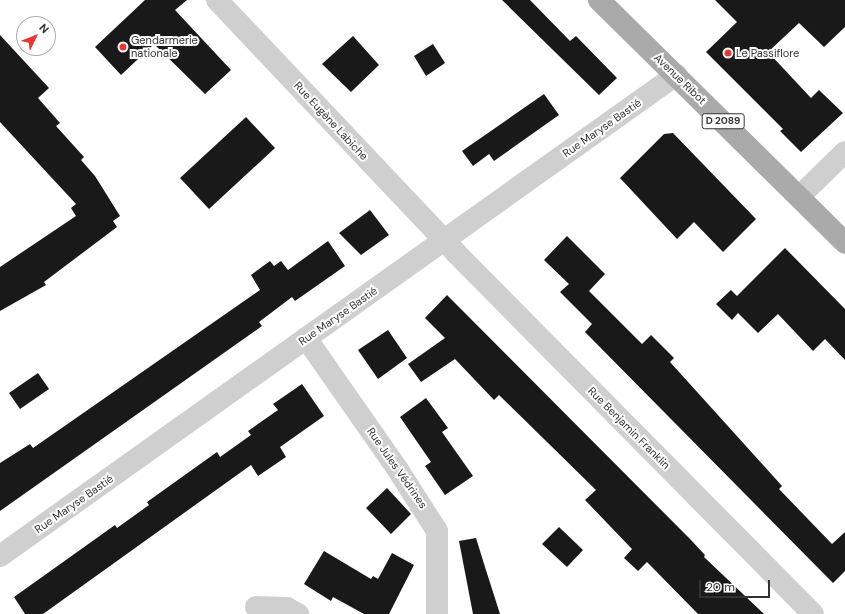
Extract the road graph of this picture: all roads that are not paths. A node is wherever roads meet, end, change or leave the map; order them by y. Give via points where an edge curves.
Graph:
1 (217, 0) edge
2 (599, 0) edge
3 (676, 75) junction
4 (845, 152) edge
5 (799, 197) junction
6 (445, 241) junction
7 (845, 243) edge
8 (306, 338) junction
9 (0, 556) edge
10 (256, 607) dead end
11 (298, 614) edge
12 (437, 614) edge
13 (813, 614) edge

1 - 6 street, Rue Eugène Labiche
2 - 3 main road, Avenue Ribot / D 2089
3 - 5 main road, Avenue Ribot / D 2089
3 - 6 street, Rue Maryse Bastié
4 - 5 street
5 - 7 main road, Avenue Ribot / D 2089
6 - 8 street, Rue Maryse Bastié
6 - 13 street, Rue Benjamin Franklin
8 - 9 street, Rue Maryse Bastié
8 - 12 street, Rue Jules Védrines via 437,531
10 - 11 street via 287,608

